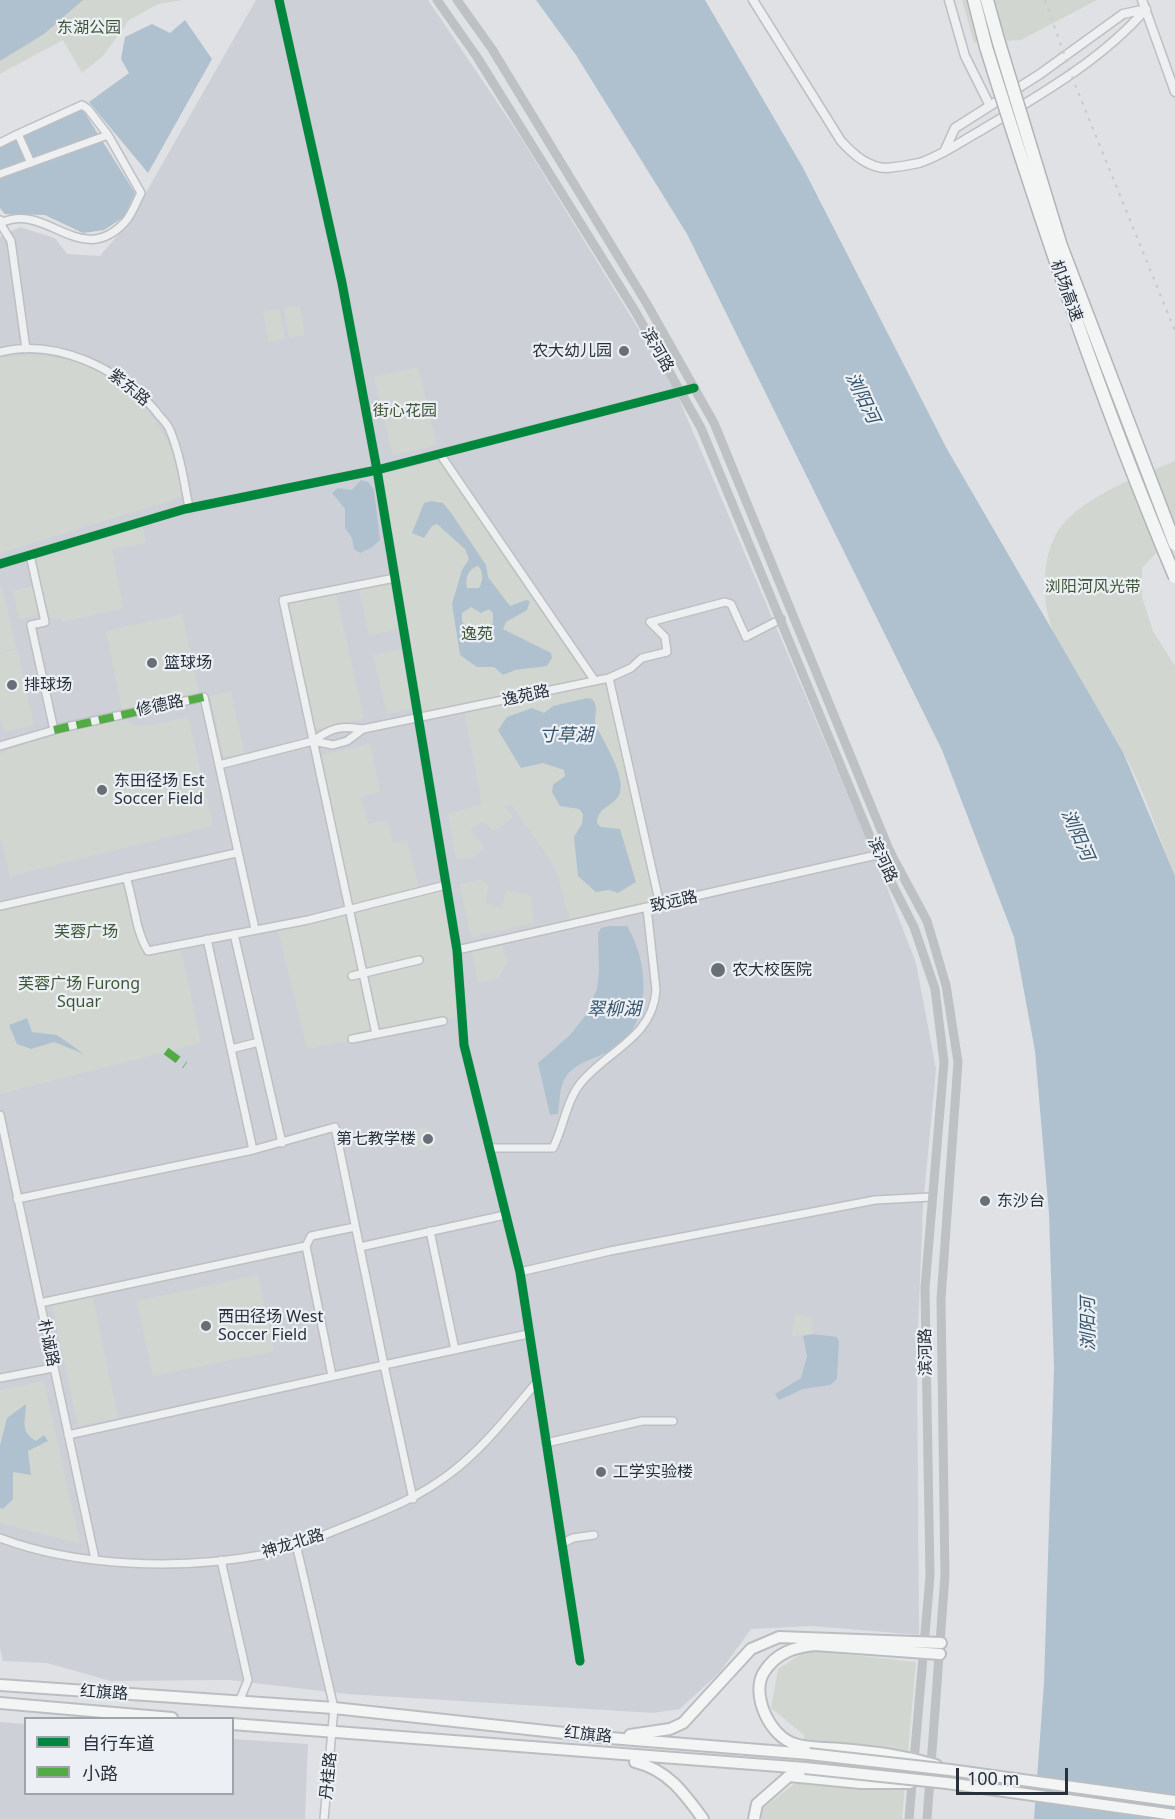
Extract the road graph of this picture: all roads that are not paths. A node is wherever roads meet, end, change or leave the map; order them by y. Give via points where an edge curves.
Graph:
1 (279, 0) edge
2 (437, 0) edge
3 (457, 0) edge
4 (753, 0) edge
5 (949, 0) edge
6 (974, 0) edge
7 (987, 0) edge
8 (1142, 0) edge
9 (1146, 9) junction
10 (1175, 92) edge
11 (989, 104) junction
12 (18, 135) junction
13 (106, 136) junction
14 (0, 143) edge
15 (944, 152) junction
16 (31, 163) junction
17 (0, 174) edge
18 (0, 222) edge
19 (26, 349) junction
20 (0, 352) edge
21 (694, 388) junction
22 (682, 392) junction
23 (440, 454) junction
24 (377, 470) junction
25 (189, 508) junction
26 (1175, 544) edge
27 (30, 555) junction
28 (0, 564) edge
29 (1175, 577) edge
30 (395, 578) junction
31 (781, 619) junction
32 (609, 678) junction
33 (595, 681) junction
34 (420, 719) junction
35 (57, 729) junction
36 (363, 729) junction
37 (313, 741) junction
38 (0, 746) edge
39 (219, 765) junction
40 (890, 852) junction
41 (236, 853) junction
42 (878, 856) junction
43 (126, 877) junction
44 (446, 885) junction
45 (660, 905) junction
46 (0, 906) edge
47 (647, 908) junction
48 (349, 909) junction
49 (255, 929) junction
50 (234, 934) junction
51 (207, 939) junction
52 (457, 950) junction
53 (419, 960) dead end
54 (363, 973) junction
55 (352, 976) dead end
56 (443, 1021) dead end
57 (376, 1034) junction
58 (352, 1040) dead end
59 (259, 1042) junction
60 (231, 1049) junction
61 (0, 1115) edge
62 (282, 1143) junction
63 (489, 1148) junction
64 (253, 1150) junction
65 (932, 1197) junction
66 (17, 1199) junction
67 (505, 1215) junction
68 (355, 1227) junction
69 (430, 1232) junction
70 (306, 1246) junction
71 (360, 1247) junction
72 (520, 1272) junction
73 (39, 1303) junction
74 (528, 1334) junction
75 (455, 1350) junction
76 (384, 1365) junction
77 (54, 1368) junction
78 (332, 1376) junction
79 (0, 1378) edge
80 (536, 1383) junction
81 (673, 1421) dead end
82 (68, 1435) junction
83 (546, 1443) junction
84 (413, 1498) junction
85 (594, 1535) dead end
86 (0, 1538) edge
87 (563, 1543) junction
88 (296, 1544) junction
89 (95, 1559) junction
90 (221, 1560) junction
91 (940, 1648) junction
92 (925, 1649) junction
93 (580, 1661) dead end
94 (0, 1684) edge
95 (0, 1703) edge
96 (238, 1703) junction
97 (334, 1708) junction
98 (150, 1717) edge
99 (234, 1724) edge
100 (334, 1733) junction
101 (610, 1738) junction
102 (609, 1755) junction
103 (950, 1770) junction
104 (947, 1783) junction
105 (1175, 1801) edge
106 (1175, 1815) edge
107 (324, 1819) edge
108 (703, 1819) edge
109 (754, 1819) edge
110 (909, 1819) edge
111 (927, 1819) edge

1 - 24 street via 342,283
2 - 22 main road, 滨河路 via 483,67
3 - 21 main road, 滨河路 via 505,69
4 - 15 street via 841,141 858,159 885,168 919,163
5 - 11 street via 965,56
6 - 29 highway, 机场高速, bridge via 1042,226 1136,486
7 - 26 highway, 机场高速, bridge via 1061,246
8 - 9 street
9 - 10 street
9 - 11 street via 1123,14 1040,74
9 - 15 street via 1130,28 1082,66
11 - 15 street via 955,128
12 - 13 street via 82,105
12 - 14 street
12 - 16 street
13 - 16 street
13 - 18 street via 141,194 125,221 101,238 76,239 36,220 13,217
16 - 17 street
18 - 19 street via 11,242
19 - 20 street, 紫东路
19 - 25 street, 紫东路 via 60,352 101,366 141,394 168,426 182,467
21 - 22 street
21 - 40 main road, 滨河路 via 714,423
22 - 23 street
22 - 31 main road, 滨河路 via 701,428
23 - 24 street
23 - 33 street
24 - 25 street
24 - 30 street
25 - 27 street
27 - 28 street
27 - 35 street via 45,622 31,625
30 - 34 street
30 - 37 street via 283,600
31 - 32 street, 逸苑路 via 746,636 731,604 725,602 650,622 665,638 667,652 642,658
31 - 42 main road, 滨河路
32 - 33 street, 逸苑路
32 - 45 street
33 - 34 street, 逸苑路
34 - 36 street, 逸苑路
34 - 44 street
35 - 38 street
35 - 39 street, 修德路 via 204,697
36 - 37 street via 330,729
36 - 37 street, 逸苑路 via 347,741
37 - 39 street, 逸苑路
37 - 48 street
39 - 41 street
40 - 42 street, 致远路
40 - 91 main road, 滨河路 via 927,921 946,986 958,1062 941,1299 945,1575
41 - 43 street
41 - 49 street
42 - 45 street, 致远路
42 - 65 main road, 滨河路 via 914,927 935,989 944,1062
43 - 46 street
43 - 51 street via 148,951
44 - 48 street
44 - 52 street
45 - 47 street, 致远路
47 - 52 street, 致远路
47 - 63 street via 656,1003 645,1025 578,1086 553,1148
48 - 49 street
48 - 54 street
49 - 50 street
50 - 51 street
50 - 59 street
51 - 60 street
52 - 63 street via 464,1045
53 - 54 street
54 - 55 street
54 - 57 street
56 - 57 street
57 - 58 street
59 - 60 street
59 - 62 street
60 - 64 street
61 - 66 street, 朴诚路
62 - 64 street
62 - 68 street via 335,1127
63 - 67 street
64 - 66 street
65 - 72 street via 875,1200
65 - 92 main road, 滨河路 via 925,1288 930,1576
66 - 73 street, 朴诚路
67 - 69 street
67 - 72 street
68 - 70 street via 311,1236
68 - 71 street
69 - 71 street
69 - 75 street
70 - 73 street
70 - 78 street
71 - 76 street
72 - 74 street
73 - 77 street, 朴诚路
74 - 75 street
74 - 80 street
75 - 76 street
76 - 78 street
76 - 84 street
77 - 79 street
77 - 82 street, 朴诚路 via 68,1440
78 - 82 street
80 - 83 street
80 - 84 street, 神龙北路 via 487,1440 450,1474
81 - 83 street via 642,1421
82 - 89 street, 朴诚路
83 - 87 street
84 - 88 street, 神龙北路
85 - 87 street
86 - 89 street, 神龙北路
87 - 93 street
88 - 90 street, 神龙北路 via 262,1555
88 - 97 street, 丹桂路
89 - 90 street, 神龙北路 via 179,1566
90 - 96 street via 248,1680
91 - 92 main road
91 - 111 main road, 滨河路
92 - 101 main road via 779,1637 751,1649 683,1723 670,1729
92 - 103 main road via 798,1647 773,1660 762,1674 760,1697 773,1731 794,1744 900,1754
92 - 110 main road, 滨河路
94 - 96 main road, 红旗路
95 - 98 main road, 红旗路
96 - 97 main road, 红旗路
97 - 100 street, 丹桂路
97 - 101 main road, 红旗路
99 - 100 main road, 红旗路
100 - 102 main road, 红旗路
100 - 107 street, 丹桂路
101 - 103 main road, 红旗路, bridge
102 - 104 main road, 红旗路, bridge via 804,1768
102 - 108 main road via 652,1766 675,1781
103 - 105 main road, 红旗路, bridge
104 - 106 main road, 红旗路, bridge
104 - 109 main road via 861,1783 789,1776 757,1804

